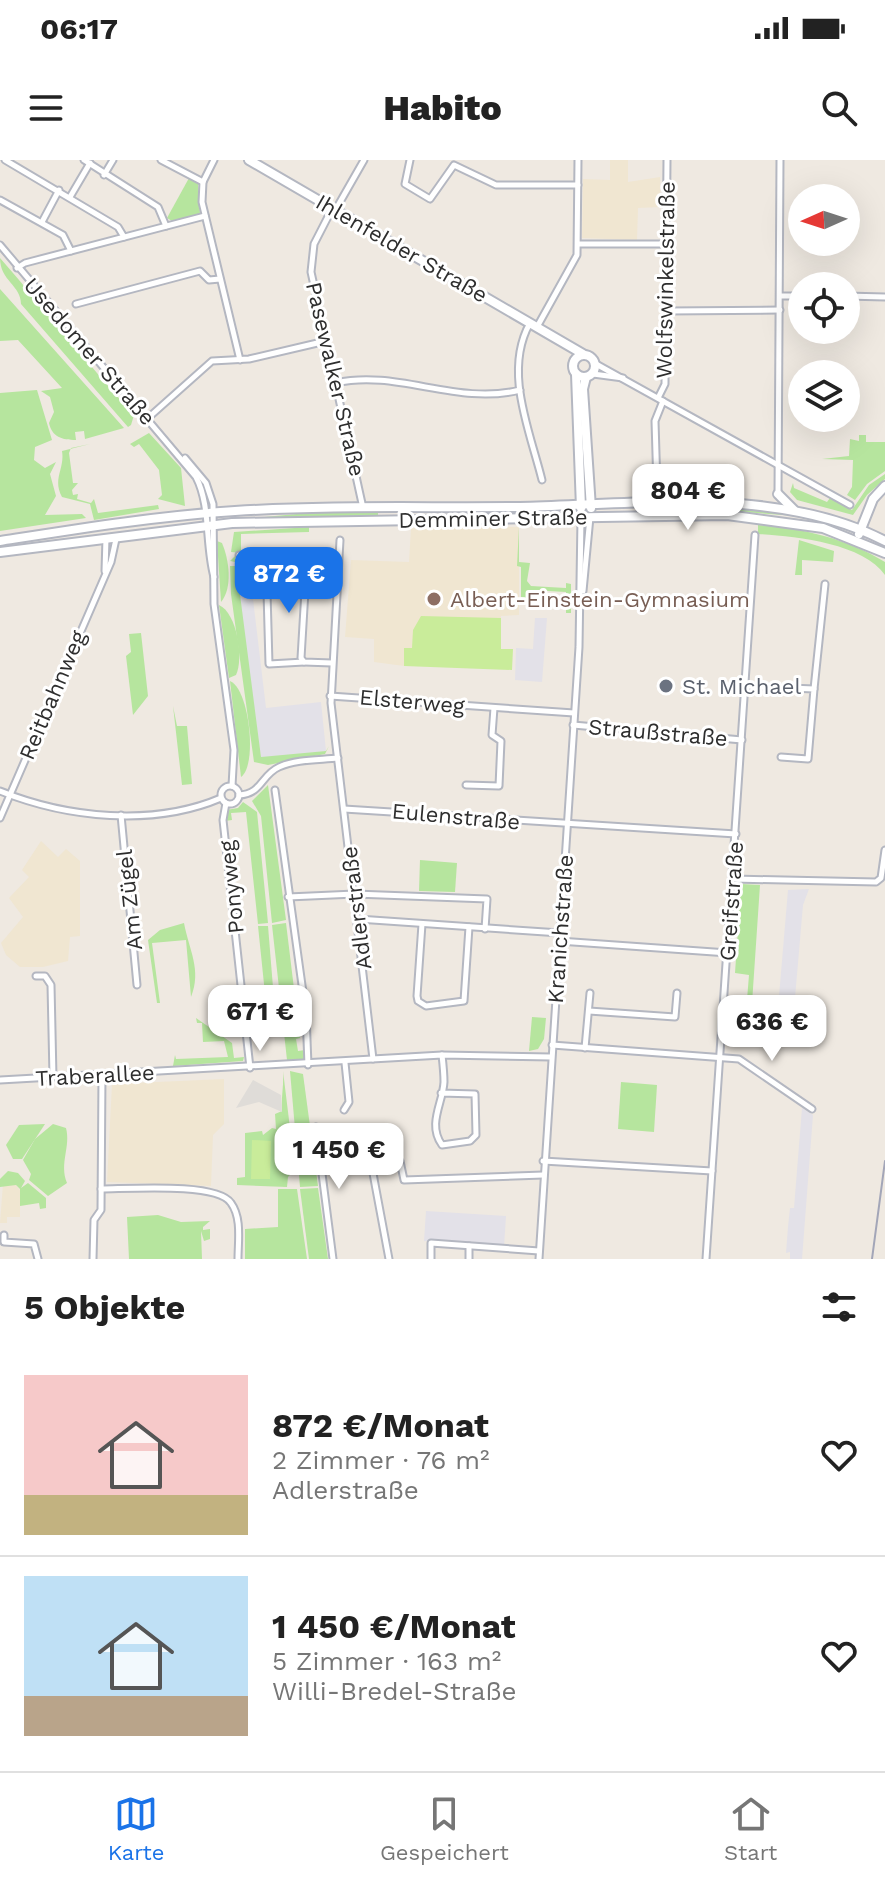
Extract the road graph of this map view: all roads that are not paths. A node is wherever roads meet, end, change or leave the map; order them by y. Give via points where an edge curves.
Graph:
1 (5, 160) edge
2 (113, 160) edge
3 (161, 160) edge
4 (214, 160) edge
5 (249, 160) edge
6 (364, 160) edge
7 (410, 160) edge
8 (578, 160) edge
9 (667, 160) edge
10 (780, 160) edge
11 (87, 162) edge
12 (104, 175) junction
13 (203, 182) junction
14 (578, 185) junction
15 (59, 190) junction
16 (70, 197) junction
17 (0, 200) edge
18 (334, 208) junction
19 (205, 216) junction
20 (42, 222) junction
21 (166, 226) junction
22 (124, 237) junction
23 (578, 244) junction
24 (667, 244) junction
25 (0, 245) edge
26 (71, 251) junction
27 (17, 268) junction
28 (220, 279) junction
29 (780, 296) junction
30 (788, 296) edge
31 (860, 296) edge
32 (885, 297) edge
33 (76, 304) dead end
34 (780, 310) junction
35 (667, 311) junction
36 (533, 325) junction
37 (554, 337) junction
38 (326, 341) junction
39 (583, 354) junction
40 (240, 360) junction
41 (574, 361) junction
42 (596, 364) junction
43 (585, 375) junction
44 (624, 378) junction
45 (336, 383) junction
46 (520, 390) junction
47 (661, 399) junction
48 (148, 418) junction
49 (778, 464) junction
50 (542, 480) dead end
51 (885, 486) edge
52 (657, 487) dead end
53 (778, 494) joint
54 (850, 505) dead end
55 (586, 506) junction
56 (363, 508) junction
57 (794, 511) junction
58 (209, 514) junction
59 (585, 517) junction
60 (209, 526) junction
61 (105, 527) junction
62 (859, 534) junction
63 (755, 535) dead end
64 (116, 537) junction
65 (106, 538) junction
66 (340, 540) dead end
67 (0, 541) edge
68 (885, 541) edge
69 (0, 552) edge
70 (885, 553) edge
71 (239, 555) dead end
72 (266, 556) junction
73 (105, 572) junction
74 (825, 584) dead end
75 (304, 662) junction
76 (332, 663) junction
77 (746, 686) junction
78 (814, 689) junction
79 (330, 696) junction
80 (494, 708) junction
81 (574, 713) junction
82 (573, 725) junction
83 (742, 740) junction
84 (781, 757) dead end
85 (338, 758) junction
86 (466, 785) dead end
87 (232, 786) junction
88 (275, 790) dead end
89 (0, 791) edge
90 (9, 795) junction
91 (239, 795) junction
92 (224, 801) junction
93 (344, 809) junction
94 (121, 815) junction
95 (0, 818) edge
96 (567, 825) junction
97 (736, 834) junction
98 (885, 850) edge
99 (733, 879) junction
100 (355, 894) junction
101 (288, 897) junction
102 (358, 919) junction
103 (422, 924) junction
104 (469, 927) junction
105 (485, 929) junction
106 (560, 937) junction
107 (728, 953) junction
108 (36, 976) dead end
109 (137, 985) dead end
110 (590, 993) dead end
111 (677, 993) dead end
112 (589, 1011) junction
113 (552, 1045) junction
114 (585, 1048) junction
115 (442, 1055) junction
116 (551, 1057) junction
117 (719, 1058) junction
118 (373, 1059) junction
119 (345, 1063) junction
120 (308, 1065) junction
121 (250, 1068) junction
122 (102, 1075) junction
123 (53, 1077) junction
124 (0, 1080) edge
125 (441, 1093) junction
126 (812, 1109) dead end
127 (344, 1110) dead end
128 (316, 1127) dead end
129 (543, 1161) junction
130 (372, 1168) junction
131 (357, 1170) dead end
132 (712, 1171) junction
133 (543, 1175) junction
134 (101, 1189) junction
135 (4, 1235) dead end
136 (469, 1246) junction
137 (539, 1251) junction
138 (38, 1259) edge
139 (93, 1259) edge
140 (238, 1259) edge
141 (333, 1259) edge
142 (389, 1259) edge
143 (431, 1259) edge
144 (469, 1259) edge
145 (539, 1259) edge
146 (706, 1259) edge

1 - 15 street
2 - 12 street
3 - 13 street
4 - 13 street
5 - 18 main road, Ihlenfelder Straße
6 - 18 street, Pasewalker Straße
7 - 14 street via 405,184 430,199 454,165 496,185
8 - 14 street
9 - 24 street, Wolfswinkelstraße
10 - 29 street
11 - 12 street
11 - 16 street
12 - 21 street via 158,207
13 - 19 street
14 - 23 street
15 - 16 street
15 - 20 street
16 - 22 street via 118,227
17 - 20 street
18 - 36 main road, Ihlenfelder Straße
18 - 38 street, Pasewalker Straße via 314,244 311,262
19 - 21 street
19 - 28 street
20 - 26 street via 63,235
21 - 22 street
22 - 26 street
23 - 24 street
23 - 36 street via 576,259
24 - 35 street, Wolfswinkelstraße
25 - 27 street, Usedomer Straße
26 - 27 street
27 - 48 street, Usedomer Straße
28 - 33 street via 209,280 200,271
28 - 40 street
29 - 30 street
29 - 34 street
31 - 32 street
34 - 35 street
34 - 49 street
35 - 47 street, Wolfswinkelstraße
36 - 37 main road, Ihlenfelder Straße
36 - 46 street via 518,355
37 - 39 main road, Ihlenfelder Straße
37 - 41 main road, Ihlenfelder Straße
38 - 40 street
38 - 45 street, Pasewalker Straße
39 - 41 main road
39 - 42 main road, Ihlenfelder Straße
40 - 48 street via 212,361
41 - 43 main road
42 - 43 main road
42 - 44 street, Ihlenfelder Straße
43 - 44 street, Ihlenfelder Straße
43 - 55 main road
44 - 47 street, Ihlenfelder Straße
45 - 46 street via 369,379 457,395
45 - 56 street, Pasewalker Straße
46 - 50 street
47 - 49 street, Ihlenfelder Straße
47 - 52 street, Wolfswinkelstraße via 655,421
48 - 58 street, Usedomer Straße via 206,483
49 - 53 street
49 - 54 street, Ihlenfelder Straße
51 - 62 main road via 873,499
53 - 57 main road
55 - 56 main road, Demminer Straße
55 - 57 main road, Demminer Straße via 754,506
55 - 59 main road
56 - 58 main road, Demminer Straße
57 - 62 main road, Demminer Straße
58 - 60 street, Usedomer Straße
58 - 61 main road, Demminer Straße
59 - 60 main road, Demminer Straße via 332,519
59 - 62 main road, Demminer Straße via 756,516
59 - 81 street, Kranichstraße
60 - 64 main road, Demminer Straße
60 - 87 street via 234,750
61 - 65 main road
61 - 67 main road, Demminer Straße
62 - 68 main road, Demminer Straße
62 - 70 main road, Demminer Straße
63 - 77 street, Greifstraße
64 - 65 main road, Demminer Straße
64 - 73 street, Reitbahnweg
65 - 69 main road, Demminer Straße
65 - 73 street, Reitbahnweg
66 - 76 street, Adlerstraße
71 - 72 street
72 - 75 street via 269,664
72 - 75 street via 307,557
73 - 90 street, Reitbahnweg
74 - 78 street
75 - 76 street
76 - 79 street, Adlerstraße
77 - 78 street
77 - 83 street, Greifstraße
78 - 84 street via 808,759
79 - 80 street, Elsterweg
79 - 85 street, Adlerstraße
80 - 81 street, Elsterweg
80 - 86 street, Elsterweg via 492,735 501,741 499,786
81 - 82 street, Kranichstraße
82 - 83 street, Straußstraße
82 - 96 street, Kranichstraße
83 - 97 street, Greifstraße
85 - 91 street via 282,765 257,791
85 - 93 street, Adlerstraße
87 - 91 street
87 - 92 street via 222,790
88 - 101 street
89 - 90 street
90 - 94 street via 64,810
90 - 95 street, Reitbahnweg
91 - 92 street via 234,802
92 - 94 street
92 - 121 street, Ponyweg
93 - 96 street, Eulenstraße
93 - 100 street, Adlerstraße
94 - 109 street, Am Zügel
96 - 97 street, Eulenstraße
96 - 106 street, Kranichstraße
97 - 99 street, Greifstraße
98 - 99 street via 878,882
99 - 107 street, Greifstraße
100 - 101 street
100 - 102 street, Adlerstraße
100 - 105 street via 487,899
101 - 120 street via 295,921
102 - 103 street
102 - 118 street, Adlerstraße
103 - 104 street
103 - 104 street via 417,996 426,1006 464,1001
104 - 105 street
105 - 106 street
106 - 107 street
106 - 113 street, Kranichstraße
107 - 117 street, Greifstraße
108 - 123 street via 45,976 51,985
110 - 112 street
111 - 112 street via 675,1017
112 - 114 street
113 - 114 street
113 - 116 street, Kranichstraße
114 - 117 street
115 - 116 street, Traberallee
115 - 118 street, Traberallee
115 - 125 street
116 - 129 street, Kranichstraße
117 - 126 street via 745,1062
117 - 132 street, Greifstraße
118 - 119 street, Traberallee
119 - 120 street, Traberallee
119 - 127 street via 349,1102
120 - 121 street, Traberallee
121 - 122 street, Traberallee
122 - 123 street, Traberallee
122 - 134 street
123 - 124 street, Traberallee
125 - 125 street via 435,1108 437,1138 442,1145 470,1141 476,1135 475,1094
128 - 141 street
129 - 132 street
129 - 133 street, Kranichstraße
130 - 131 street
130 - 133 street via 400,1161 404,1180
130 - 142 street
132 - 146 street, Greifstraße
133 - 137 street, Kranichstraße
134 - 139 street
134 - 140 street via 222,1195 237,1217
135 - 138 street via 4,1242 34,1244
136 - 137 street
136 - 143 street via 431,1243
136 - 144 street
137 - 145 street, Kranichstraße

